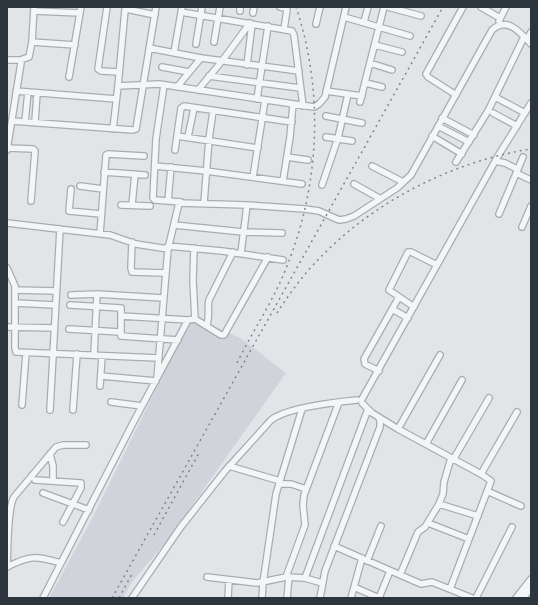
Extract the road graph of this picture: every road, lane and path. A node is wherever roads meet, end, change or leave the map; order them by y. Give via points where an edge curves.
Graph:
1 (81, 7) edge
2 (107, 7) edge
3 (156, 7) edge
4 (202, 7) edge
5 (220, 7) edge
6 (280, 7) edge
7 (320, 7) edge
8 (346, 7) edge
9 (368, 7) edge
10 (384, 7) edge
11 (388, 7) edge
12 (463, 7) edge
13 (481, 7) edge
14 (506, 7) edge
15 (34, 9) edge
16 (64, 10) edge
17 (182, 10) edge
18 (80, 13) junction
19 (155, 15) junction
20 (200, 15) junction
21 (421, 16) dead end
22 (344, 17) junction
23 (218, 18) junction
24 (500, 18) junction
25 (364, 22) junction
26 (251, 23) junction
27 (316, 24) dead end
28 (268, 26) junction
29 (378, 26) junction
30 (496, 26) junction
31 (284, 29) junction
32 (531, 32) edge
33 (410, 36) dead end
34 (525, 38) junction
35 (32, 42) junction
36 (214, 42) dead end
37 (196, 44) dead end
38 (531, 44) edge
39 (75, 45) junction
40 (375, 45) junction
41 (149, 48) junction
42 (402, 52) dead end
43 (174, 53) junction
44 (201, 58) junction
45 (7, 60) edge
46 (20, 60) junction
47 (222, 61) junction
48 (370, 64) junction
49 (247, 65) junction
50 (262, 66) junction
51 (162, 67) dead end
52 (392, 70) dead end
53 (299, 71) junction
54 (119, 72) junction
55 (189, 72) junction
56 (208, 76) junction
57 (69, 78) dead end
58 (259, 82) junction
59 (366, 82) junction
60 (144, 85) junction
61 (164, 85) junction
62 (118, 86) junction
63 (177, 86) junction
64 (382, 87) dead end
65 (300, 88) junction
66 (198, 90) junction
67 (16, 91) junction
68 (326, 91) junction
69 (28, 92) junction
70 (37, 92) junction
71 (348, 94) junction
72 (456, 95) junction
73 (362, 96) junction
74 (495, 97) junction
75 (116, 99) junction
76 (256, 99) junction
77 (265, 100) junction
78 (360, 102) dead end
79 (531, 103) edge
80 (293, 104) junction
81 (302, 106) junction
82 (194, 108) junction
83 (213, 111) junction
84 (493, 113) dead end
85 (525, 113) junction
86 (326, 116) dead end
87 (263, 118) junction
88 (442, 118) junction
89 (343, 120) junction
90 (12, 121) junction
91 (25, 122) junction
92 (35, 122) junction
93 (292, 122) junction
94 (362, 123) dead end
95 (438, 126) junction
96 (517, 126) junction
97 (113, 129) junction
98 (474, 135) junction
99 (177, 136) junction
100 (432, 136) junction
101 (188, 137) junction
102 (326, 137) dead end
103 (338, 138) junction
104 (209, 140) junction
105 (352, 141) dead end
106 (469, 142) junction
107 (258, 148) junction
108 (7, 149) edge
109 (175, 150) dead end
110 (462, 154) junction
111 (144, 156) dead end
112 (287, 157) junction
113 (523, 157) dead end
114 (308, 160) dead end
115 (495, 161) junction
116 (456, 162) dead end
117 (155, 166) junction
118 (372, 166) dead end
119 (171, 167) junction
120 (206, 171) junction
121 (517, 171) junction
122 (104, 172) junction
123 (135, 174) junction
124 (145, 175) dead end
125 (253, 177) junction
126 (531, 180) edge
127 (283, 181) junction
128 (403, 182) junction
129 (302, 184) dead end
130 (354, 184) dead end
131 (322, 185) dead end
132 (80, 186) dead end
133 (71, 189) dead end
134 (103, 189) junction
135 (379, 198) junction
136 (31, 201) dead end
137 (168, 201) junction
138 (181, 202) junction
139 (204, 203) junction
140 (121, 205) dead end
141 (132, 205) junction
142 (247, 205) junction
143 (150, 206) dead end
144 (531, 206) edge
145 (101, 214) junction
146 (499, 214) dead end
147 (7, 224) edge
148 (174, 225) junction
149 (522, 227) dead end
150 (60, 229) junction
151 (243, 232) junction
152 (282, 233) dead end
153 (100, 234) junction
154 (132, 242) junction
155 (168, 247) junction
156 (194, 248) junction
157 (233, 252) junction
158 (241, 253) junction
159 (268, 257) junction
160 (283, 260) dead end
161 (438, 265) junction
162 (7, 268) edge
163 (165, 273) junction
164 (9, 277) edge
165 (15, 290) junction
166 (56, 291) junction
167 (97, 294) junction
168 (71, 295) dead end
169 (163, 298) junction
170 (399, 298) junction
171 (15, 303) junction
172 (55, 305) junction
173 (70, 305) dead end
174 (97, 307) junction
175 (414, 307) junction
176 (392, 310) junction
177 (121, 316) junction
178 (162, 318) junction
179 (408, 318) junction
180 (195, 319) junction
181 (188, 320) junction
182 (207, 325) junction
183 (7, 327) edge
184 (15, 327) junction
185 (54, 328) junction
186 (69, 329) dead end
187 (95, 331) junction
188 (120, 332) junction
189 (160, 338) junction
190 (178, 340) junction
191 (26, 353) junction
192 (52, 354) junction
193 (77, 354) junction
194 (94, 355) junction
195 (440, 355) dead end
196 (102, 356) junction
197 (159, 358) junction
198 (379, 371) junction
199 (101, 376) junction
200 (156, 379) junction
201 (462, 380) dead end
202 (100, 386) dead end
203 (488, 398) dead end
204 (360, 401) junction
205 (111, 402) dead end
206 (339, 402) junction
207 (22, 405) dead end
208 (142, 406) junction
209 (302, 409) junction
210 (368, 409) junction
211 (50, 410) dead end
212 (73, 410) dead end
213 (517, 412) dead end
214 (379, 418) junction
215 (398, 429) junction
216 (426, 444) junction
217 (86, 445) dead end
218 (50, 454) junction
219 (452, 459) junction
220 (229, 466) junction
221 (283, 473) junction
222 (481, 474) junction
223 (34, 480) dead end
224 (53, 481) junction
225 (280, 483) junction
226 (294, 484) junction
227 (306, 489) junction
228 (487, 491) junction
229 (43, 493) dead end
230 (73, 504) junction
231 (439, 504) junction
232 (521, 506) dead end
233 (9, 508) edge
234 (89, 510) junction
235 (478, 516) junction
236 (63, 522) dead end
237 (428, 523) junction
238 (381, 526) dead end
239 (512, 527) dead end
240 (469, 539) junction
241 (334, 546) junction
242 (365, 560) junction
243 (61, 563) junction
244 (7, 567) edge
245 (390, 571) junction
246 (400, 575) junction
247 (207, 577) dead end
248 (288, 577) junction
249 (305, 578) junction
250 (531, 579) edge
251 (229, 580) junction
252 (263, 582) junction
253 (322, 583) junction
254 (354, 587) junction
255 (531, 588) edge
256 (450, 589) junction
257 (43, 598) edge
258 (132, 598) edge
259 (228, 598) edge
260 (262, 598) edge
261 (287, 598) edge
262 (320, 598) edge
263 (351, 598) edge
264 (472, 598) edge
265 (476, 598) edge
266 (516, 598) edge
267 (523, 598) edge

1 - 18 street
2 - 54 street via 98,69
3 - 19 street
4 - 20 street
5 - 23 street
6 - 31 street via 287,10
7 - 27 street
8 - 22 street
9 - 25 street
10 - 29 street
11 - 21 street
12 - 72 street via 426,74
13 - 24 street
14 - 24 street
15 - 16 street
15 - 35 street
16 - 18 street
17 - 20 street
17 - 43 street
18 - 39 street
19 - 41 street
19 - 54 street via 125,10
20 - 23 street
20 - 37 street
22 - 25 street
22 - 68 street
23 - 26 street
23 - 36 street
24 - 30 street
25 - 29 street
26 - 28 street
26 - 47 street
26 - 49 street
28 - 31 street
28 - 50 street
29 - 33 street
29 - 40 street
30 - 34 street via 508,24
30 - 72 street
31 - 53 street via 292,31 294,35
32 - 34 street
34 - 38 street
34 - 74 street
35 - 39 street
35 - 46 street via 29,57
39 - 57 street
40 - 42 street
40 - 48 street
41 - 43 street
41 - 60 street
43 - 44 street
44 - 47 street
44 - 55 street
45 - 46 street
46 - 67 street
47 - 49 street
47 - 56 street
48 - 52 street
48 - 59 street
49 - 50 street
50 - 53 street
50 - 58 street
51 - 55 street
53 - 65 street
54 - 62 street
55 - 63 street
56 - 58 street
56 - 66 street
58 - 65 street
58 - 76 street
59 - 64 street
59 - 73 street
60 - 61 street
60 - 62 street
60 - 97 street via 136,129
61 - 63 street
61 - 117 street
62 - 75 street
63 - 66 street
65 - 81 street
66 - 76 street
67 - 69 street
67 - 90 street
68 - 71 street
68 - 81 street via 319,104 314,107
69 - 70 street
69 - 91 street
70 - 75 street
70 - 92 street
71 - 73 street
71 - 89 street
72 - 88 street
73 - 78 street
74 - 85 street
74 - 98 street
75 - 97 street
76 - 77 street
77 - 80 street
77 - 87 street
79 - 85 street
80 - 81 street
80 - 93 street
82 - 83 street
82 - 99 street via 181,108
82 - 101 street
83 - 87 street
83 - 104 street
84 - 96 street
85 - 96 street
86 - 89 street
87 - 93 street
87 - 107 street
88 - 95 street
88 - 98 street
89 - 94 street
89 - 103 street
90 - 91 street
90 - 108 street
91 - 92 street
92 - 97 street
93 - 112 street
95 - 100 street
95 - 106 street
96 - 115 street
98 - 106 street
99 - 101 street
99 - 109 street
100 - 110 street
100 - 128 street via 414,170
101 - 104 street
102 - 103 street
103 - 105 street
103 - 131 street
104 - 107 street
104 - 120 street
106 - 110 street
107 - 125 street
108 - 136 street via 35,150
110 - 116 street
111 - 122 street via 108,154
112 - 114 street
112 - 127 street
113 - 121 street
115 - 121 street via 505,163
115 - 161 street
117 - 119 street
117 - 137 street via 154,200
118 - 128 street
119 - 120 street
119 - 137 street
120 - 125 street
120 - 139 street
121 - 126 street
121 - 146 street
122 - 123 street
122 - 134 street
123 - 124 street
123 - 141 street
125 - 127 street
127 - 129 street
128 - 135 street
130 - 135 street
132 - 134 street
133 - 145 street via 69,211
134 - 145 street
135 - 142 street via 354,216 342,220 319,211
137 - 138 street
138 - 139 street
138 - 148 street via 178,204
139 - 142 street
140 - 141 street
141 - 143 street
142 - 151 street
144 - 149 street
145 - 153 street
147 - 150 street
148 - 151 street
148 - 155 street
150 - 153 street
150 - 166 street
151 - 152 street
151 - 158 street
153 - 154 street via 114,235
154 - 155 street
154 - 163 street via 132,272
155 - 156 street
155 - 163 street
156 - 157 street
156 - 180 street
157 - 158 street
157 - 182 street via 209,300
158 - 159 street
159 - 160 street
159 - 182 street via 226,334 223,335
161 - 170 street via 408,252 389,288
161 - 175 street
162 - 164 street
163 - 169 street
164 - 165 street
165 - 166 street
165 - 171 street
166 - 172 street
167 - 168 street
167 - 169 street
167 - 174 street
169 - 178 street
170 - 175 street
170 - 176 street
171 - 172 street
171 - 184 street
172 - 185 street
173 - 174 street
174 - 177 street via 121,308
174 - 187 street
175 - 179 street
176 - 179 street
176 - 198 street via 364,359 365,364
177 - 178 street
177 - 188 street
178 - 181 street
178 - 189 street
179 - 198 street
180 - 181 street
180 - 182 street
181 - 190 street
183 - 184 street
184 - 185 street
184 - 191 street via 15,351
185 - 192 street
186 - 187 street
187 - 188 street
187 - 194 street
188 - 189 street via 121,336
189 - 190 street
189 - 197 street
190 - 200 street
191 - 192 street
191 - 207 street
192 - 193 street
192 - 211 street
193 - 194 street
193 - 212 street
194 - 196 street
195 - 215 street
196 - 197 street
196 - 199 street
197 - 200 street
198 - 204 street
199 - 200 street
199 - 202 street
200 - 208 street
201 - 216 street
203 - 219 street
204 - 206 street
204 - 210 street
205 - 208 street
206 - 209 street
206 - 227 street
208 - 234 street
209 - 220 street via 275,416
209 - 221 street
210 - 214 street
210 - 249 street
213 - 222 street
214 - 215 street
214 - 241 street via 380,427
215 - 216 street
216 - 219 street
217 - 218 street via 60,445
218 - 224 street
218 - 233 street via 14,497
219 - 222 street
219 - 231 street
220 - 225 street
220 - 258 street via 180,528
221 - 225 street
221 - 226 street
222 - 228 street via 491,481
223 - 224 street
224 - 230 street via 81,483
225 - 226 street
225 - 252 street via 274,505
226 - 227 street
227 - 248 street via 303,500 305,525
228 - 232 street
228 - 235 street
229 - 230 street
230 - 234 street
230 - 236 street
231 - 235 street
231 - 237 street
233 - 244 street
234 - 243 street
235 - 240 street
237 - 240 street
237 - 246 street via 418,532
238 - 242 street
239 - 265 street
240 - 256 street
241 - 242 street
241 - 253 street
242 - 245 street
242 - 254 street
243 - 244 street via 36,557
243 - 257 street
245 - 246 street
245 - 254 street via 379,598
246 - 256 street via 421,584 431,582
247 - 251 street
248 - 249 street
248 - 252 street
248 - 261 street
249 - 253 street
250 - 266 street
251 - 252 street
251 - 259 street
252 - 260 street
253 - 262 street
254 - 263 street
255 - 267 street
256 - 264 street

